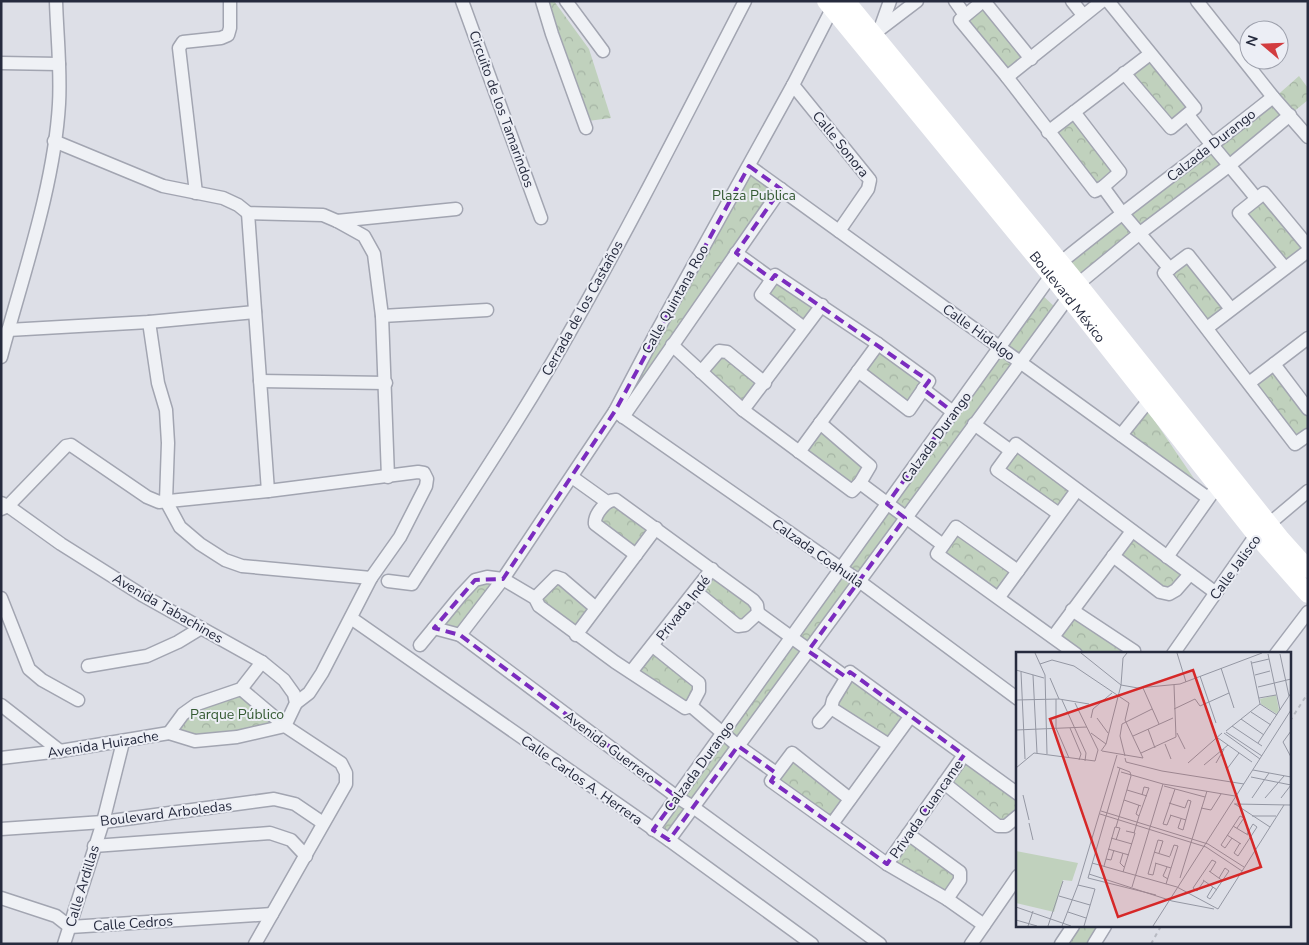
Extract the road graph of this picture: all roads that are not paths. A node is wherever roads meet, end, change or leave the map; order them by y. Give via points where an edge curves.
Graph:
1 (56, 1) edge
2 (230, 1) edge
3 (462, 1) edge
4 (542, 1) edge
5 (566, 1) edge
6 (745, 1) edge
7 (890, 1) edge
8 (917, 1) edge
9 (955, 1) edge
10 (984, 1) edge
11 (1072, 1) edge
12 (1102, 1) edge
13 (1108, 1) edge
14 (1198, 1) edge
15 (835, 4) edge
16 (966, 15) junction
17 (1083, 15) junction
18 (871, 36) junction
19 (603, 51) dead end
20 (1150, 54) junction
21 (1031, 59) junction
22 (1, 63) edge
23 (59, 64) junction
24 (1124, 73) junction
25 (1007, 77) junction
26 (793, 85) junction
27 (1273, 97) junction
28 (1074, 112) junction
29 (1188, 115) junction
30 (1290, 115) junction
31 (586, 128) dead end
32 (1048, 132) junction
33 (1308, 137) edge
34 (54, 141) junction
35 (1212, 146) junction
36 (1230, 165) junction
37 (749, 166) junction
38 (1103, 187) junction
39 (781, 189) junction
40 (196, 193) junction
41 (1256, 198) junction
42 (456, 209) dead end
43 (248, 213) junction
44 (1122, 213) junction
45 (541, 218) dead end
46 (337, 221) junction
47 (839, 230) junction
48 (1140, 233) junction
49 (1308, 246) edge
50 (1308, 251) edge
51 (736, 253) junction
52 (1285, 268) junction
53 (1056, 269) junction
54 (1170, 269) junction
55 (772, 279) junction
56 (1073, 290) junction
57 (822, 305) junction
58 (1231, 309) junction
59 (487, 310) dead end
60 (255, 312) junction
61 (382, 316) junction
62 (149, 322) junction
63 (804, 328) junction
64 (1208, 328) junction
65 (8, 330) junction
66 (1308, 338) edge
67 (878, 344) junction
68 (672, 345) junction
69 (1000, 347) junction
70 (1, 357) edge
71 (1020, 361) junction
72 (1274, 364) junction
73 (858, 371) junction
74 (701, 372) junction
75 (260, 382) junction
76 (386, 383) junction
77 (765, 383) junction
78 (1249, 383) junction
79 (923, 389) junction
80 (1149, 400) junction
81 (1308, 409) edge
82 (744, 410) junction
83 (953, 412) junction
84 (619, 414) junction
85 (820, 423) junction
86 (974, 424) junction
87 (1121, 435) junction
88 (1307, 438) edge
89 (1011, 451) junction
90 (799, 452) junction
91 (388, 477) junction
92 (572, 477) junction
93 (860, 483) junction
94 (1077, 490) junction
95 (268, 491) junction
96 (1308, 491) edge
97 (1213, 492) junction
98 (166, 501) junction
99 (608, 502) junction
100 (887, 504) junction
101 (3, 506) edge
102 (1059, 514) junction
103 (905, 518) junction
104 (656, 528) junction
105 (1263, 529) junction
106 (1132, 531) junction
107 (943, 546) junction
108 (636, 555) junction
109 (1113, 556) junction
110 (1167, 557) junction
111 (712, 569) junction
112 (840, 569) junction
113 (1308, 570) edge
114 (1018, 571) junction
115 (1190, 574) junction
116 (371, 578) junction
117 (503, 579) junction
118 (388, 581) dead end
119 (859, 581) junction
120 (695, 591) junction
121 (1216, 593) junction
122 (1308, 594) edge
123 (999, 597) junction
124 (1, 598) edge
125 (534, 598) junction
126 (596, 608) junction
127 (1072, 610) junction
128 (1308, 612) edge
129 (758, 613) junction
130 (351, 618) junction
131 (201, 628) junction
132 (434, 628) junction
133 (576, 635) junction
134 (460, 636) junction
135 (1053, 637) junction
136 (791, 638) junction
137 (420, 645) dead end
138 (653, 646) junction
139 (808, 651) junction
140 (1073, 652) edge
141 (1134, 652) edge
142 (1174, 652) edge
143 (1278, 652) edge
144 (262, 662) junction
145 (88, 666) dead end
146 (631, 672) junction
147 (846, 677) junction
148 (241, 689) junction
149 (1016, 698) edge
150 (78, 700) dead end
151 (296, 703) junction
152 (1, 705) edge
153 (691, 706) junction
154 (831, 708) junction
155 (910, 716) junction
156 (819, 722) dead end
157 (285, 726) junction
158 (168, 733) junction
159 (722, 734) junction
160 (123, 742) junction
161 (890, 744) junction
162 (738, 746) junction
163 (60, 752) junction
164 (964, 755) junction
165 (1, 758) edge
166 (776, 773) junction
167 (944, 783) junction
168 (1016, 793) edge
169 (677, 797) junction
170 (850, 799) junction
171 (693, 807) junction
172 (1016, 818) edge
173 (103, 822) junction
174 (324, 823) junction
175 (832, 824) junction
176 (1, 830) edge
177 (653, 830) junction
178 (908, 834) junction
179 (669, 840) junction
180 (94, 846) junction
181 (306, 856) junction
182 (887, 864) junction
183 (1016, 879) edge
184 (1, 898) edge
185 (947, 899) junction
186 (272, 914) junction
187 (984, 925) junction
188 (70, 927) junction
189 (1072, 928) edge
190 (1104, 928) edge
191 (64, 944) edge
192 (255, 944) edge
193 (812, 944) edge
194 (880, 944) edge
195 (971, 944) edge
196 (1060, 944) edge
197 (1094, 944) edge

1 - 23 street
2 - 40 street via 228,35 183,42 179,48
3 - 45 street, Circuito de los Tamarindos
4 - 31 street
5 - 19 street
6 - 118 street, Cerrada de los Castaños via 630,222 538,385 412,584
7 - 18 street
8 - 18 street
9 - 16 street
10 - 16 street
10 - 21 street
11 - 17 street
12 - 17 street
13 - 20 street
14 - 27 street
15 - 18 main road, Boulevard México
15 - 26 street, Calle Quintana Roo
16 - 25 street via 960,20
17 - 21 street
18 - 53 main road, Boulevard México via 900,90
20 - 24 street
20 - 29 street via 1195,108
21 - 25 street
22 - 23 street
23 - 34 street via 59,105
24 - 28 street
24 - 29 street via 1171,128
25 - 32 street
26 - 37 street, Calle Quintana Roo
26 - 47 street, Calle Sonora via 870,180 868,189
27 - 30 street
27 - 35 street, Calzada Durango
28 - 32 street
28 - 38 street via 1120,172
29 - 35 street
30 - 33 street
30 - 36 street, Calzada Durango
32 - 38 street via 1095,192
34 - 40 street via 163,186
34 - 65 street via 47,186
35 - 36 street
35 - 44 street, Calzada Durango
36 - 41 street
36 - 48 street, Calzada Durango
37 - 39 street, Calle Hidalgo
37 - 84 street, Calle Quintana Roo via 656,333
38 - 44 street
39 - 47 street, Calle Hidalgo
39 - 51 street, Calle Quintana Roo
40 - 43 street via 222,198
41 - 49 street via 1264,194
41 - 52 street via 1239,213
42 - 46 street
43 - 46 street via 322,215
43 - 60 street
44 - 48 street
44 - 53 street, Calzada Durango
46 - 61 street via 364,236 371,247
47 - 69 street, Calle Hidalgo
48 - 54 street
48 - 56 street, Calzada Durango
50 - 52 street
51 - 55 street
51 - 68 street, Calle Quintana Roo
52 - 58 street
53 - 56 main road, Boulevard México
53 - 69 street, Calzada Durango
54 - 58 street via 1188,255
54 - 64 street via 1164,273
55 - 57 street via 775,275
55 - 63 street via 761,295
56 - 71 street, Calzada Durango
56 - 80 main road, Boulevard México
56 - 105 main road, Boulevard México
57 - 63 street
57 - 67 street
58 - 64 street
59 - 61 street
60 - 62 street
60 - 75 street
61 - 76 street
62 - 65 street
62 - 98 street via 158,382 166,410
63 - 77 street
64 - 78 street
65 - 70 street
66 - 72 street
67 - 73 street
67 - 79 street via 929,381
68 - 74 street
68 - 84 street, Calle Quintana Roo
69 - 71 street, Calle Hidalgo
69 - 83 street, Calzada Durango
71 - 86 street, Calzada Durango
71 - 87 street, Calle Hidalgo
72 - 78 street
72 - 81 street
73 - 79 street via 909,410
73 - 85 street
74 - 77 street via 721,350
74 - 82 street
75 - 76 street
75 - 95 street
76 - 91 street
77 - 82 street
78 - 88 street via 1295,444
79 - 83 street
80 - 87 street
80 - 97 main road, Boulevard México
82 - 90 street
83 - 100 street, Calzada Durango
84 - 92 street, Calle Quintana Roo
84 - 112 street, Calzada Coahuila
85 - 90 street
85 - 93 street via 870,466
86 - 89 street
86 - 103 street, Calzada Durango
87 - 97 street, Calle Hidalgo
89 - 94 street via 1016,444
89 - 102 street via 997,470
90 - 93 street via 852,491
91 - 95 street
91 - 116 street via 418,472 424,473 427,479 400,537
92 - 99 street
92 - 117 street, Calle Quintana Roo
93 - 100 street
94 - 102 street
94 - 106 street
95 - 98 street
96 - 105 street, Calle Jalisco
97 - 105 main road, Boulevard México
97 - 110 street
98 - 101 street via 147,497 71,445 66,446
98 - 116 street via 180,527 225,560 242,566
99 - 104 street via 616,500
99 - 108 street via 595,519 595,524
100 - 103 street
100 - 112 street, Calzada Durango
101 - 131 street, Avenida Tabachines via 142,595
102 - 114 street
103 - 107 street
103 - 119 street, Calzada Durango
104 - 108 street
104 - 111 street
105 - 113 main road, Boulevard México
105 - 121 street, Calle Jalisco
105 - 122 main road, Boulevard México
106 - 109 street
106 - 110 street
107 - 114 street via 956,527
107 - 123 street via 937,554
108 - 126 street
109 - 115 street via 1160,592 1169,594 1176,590
109 - 127 street
110 - 115 street
111 - 120 street, Privada Indé
111 - 129 street via 753,600
112 - 119 street, Calzada Coahuila
112 - 136 street, Calzada Durango
114 - 123 street
115 - 121 street
116 - 130 street
117 - 125 street
117 - 132 street via 487,577 475,580
117 - 134 street, Calle Quintana Roo
119 - 139 street, Calzada Durango
119 - 149 street, Calzada Coahuila
120 - 129 street via 738,626 745,625
120 - 138 street, Privada Indé
121 - 142 street, Calle Jalisco
123 - 135 street
124 - 150 street via 29,669
125 - 126 street via 556,577
125 - 133 street via 539,606
126 - 133 street
127 - 135 street
127 - 141 street
128 - 143 street
129 - 136 street
130 - 151 street via 309,693
130 - 177 street, Calle Carlos A. Herrera
131 - 144 street, Avenida Tabachines
131 - 145 street via 147,656
132 - 134 street, Avenida Guerrero
132 - 137 street
133 - 146 street
134 - 169 street, Avenida Guerrero
135 - 140 street
136 - 139 street
136 - 159 street, Calzada Durango
138 - 146 street, Privada Indé
138 - 153 street, Privada Indé via 699,683 699,691
139 - 147 street
139 - 162 street, Calzada Durango
144 - 148 street
144 - 151 street, Avenida Tabachines via 291,688
146 - 153 street via 685,708
147 - 154 street
147 - 155 street via 850,672
148 - 157 street
148 - 158 street via 197,704 183,714
151 - 157 street
152 - 163 street
153 - 159 street
154 - 156 street
154 - 161 street
155 - 161 street
155 - 164 street
157 - 158 street, Avenida Huizache via 237,737 195,741
157 - 174 street via 341,764 346,773 346,784
158 - 160 street, Avenida Huizache
159 - 162 street
159 - 169 street, Calzada Durango
160 - 163 street, Avenida Huizache
160 - 173 street, Calle Ardillas
161 - 170 street
162 - 166 street
162 - 171 street, Calzada Durango
163 - 165 street, Avenida Huizache
164 - 167 street, Privada Cuancame
164 - 168 street
166 - 170 street via 792,753
166 - 175 street via 771,782
167 - 172 street via 998,826 1006,826
167 - 178 street, Privada Cuancame
169 - 171 street, Avenida Guerrero
169 - 177 street, Calzada Durango
170 - 175 street
171 - 179 street, Calzada Durango
171 - 194 street, Avenida Guerrero
173 - 174 street, Boulevard Arboledas via 274,799 295,804
173 - 176 street, Boulevard Arboledas
173 - 180 street, Calle Ardillas
174 - 181 street
175 - 182 street
177 - 179 street, Calle Carlos A. Herrera
178 - 182 street, Privada Cuancame
178 - 185 street via 960,872 960,880
179 - 193 street, Calle Carlos A. Herrera
180 - 181 street via 270,833 291,840
180 - 188 street, Calle Ardillas
181 - 186 street
182 - 185 street
183 - 187 street
184 - 188 street via 56,916
185 - 187 street
186 - 188 street, Calle Cedros
186 - 192 street
187 - 195 street
188 - 191 street, Calle Ardillas
189 - 196 street
190 - 197 street

